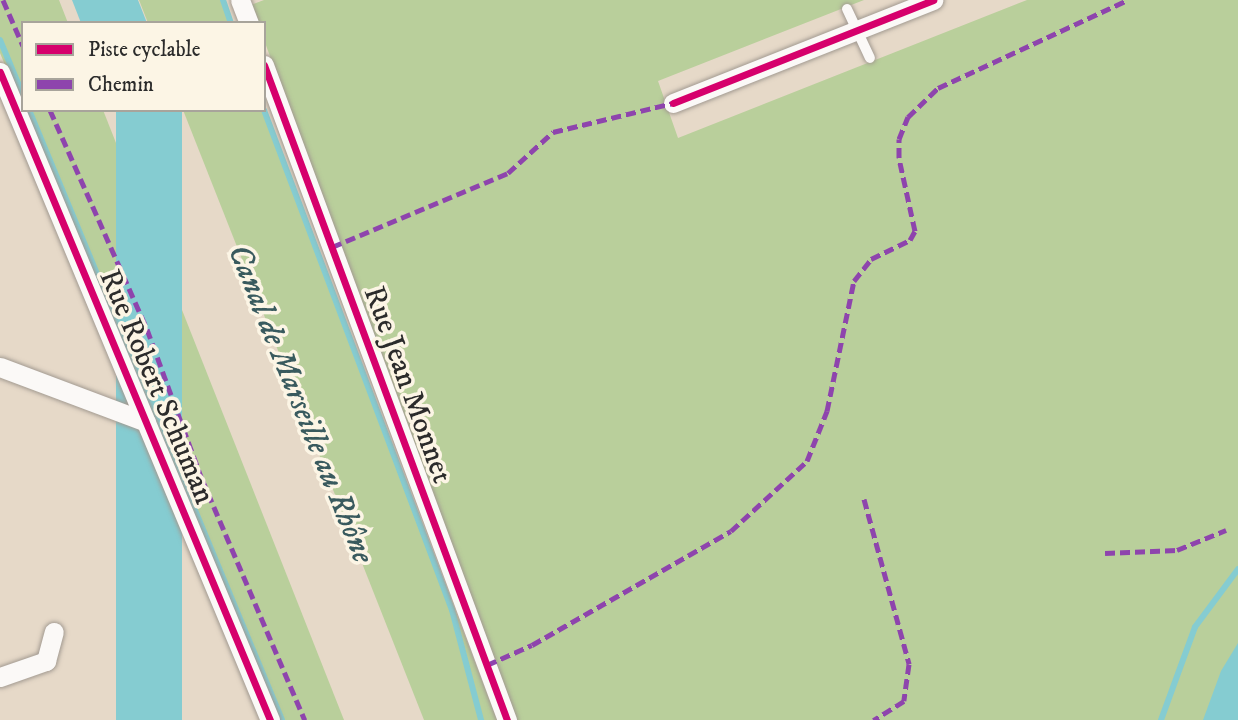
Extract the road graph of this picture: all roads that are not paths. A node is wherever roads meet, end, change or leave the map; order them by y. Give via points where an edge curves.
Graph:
1 (240, 0) edge
2 (933, 0) edge
3 (847, 9) dead end
4 (247, 21) edge
5 (857, 30) junction
6 (870, 58) dead end
7 (266, 70) edge
8 (0, 72) edge
9 (673, 103) dead end
10 (0, 367) edge
11 (146, 422) junction
12 (54, 632) dead end
13 (0, 677) edge
14 (271, 720) edge
15 (507, 720) edge

1 - 4 street
2 - 5 street
3 - 5 lane
5 - 6 lane
5 - 9 street
7 - 15 street, Rue Jean Monnet
8 - 11 street, Rue Robert Schuman
10 - 11 street
11 - 14 street, Rue Robert Schuman
12 - 13 street via 46,661

